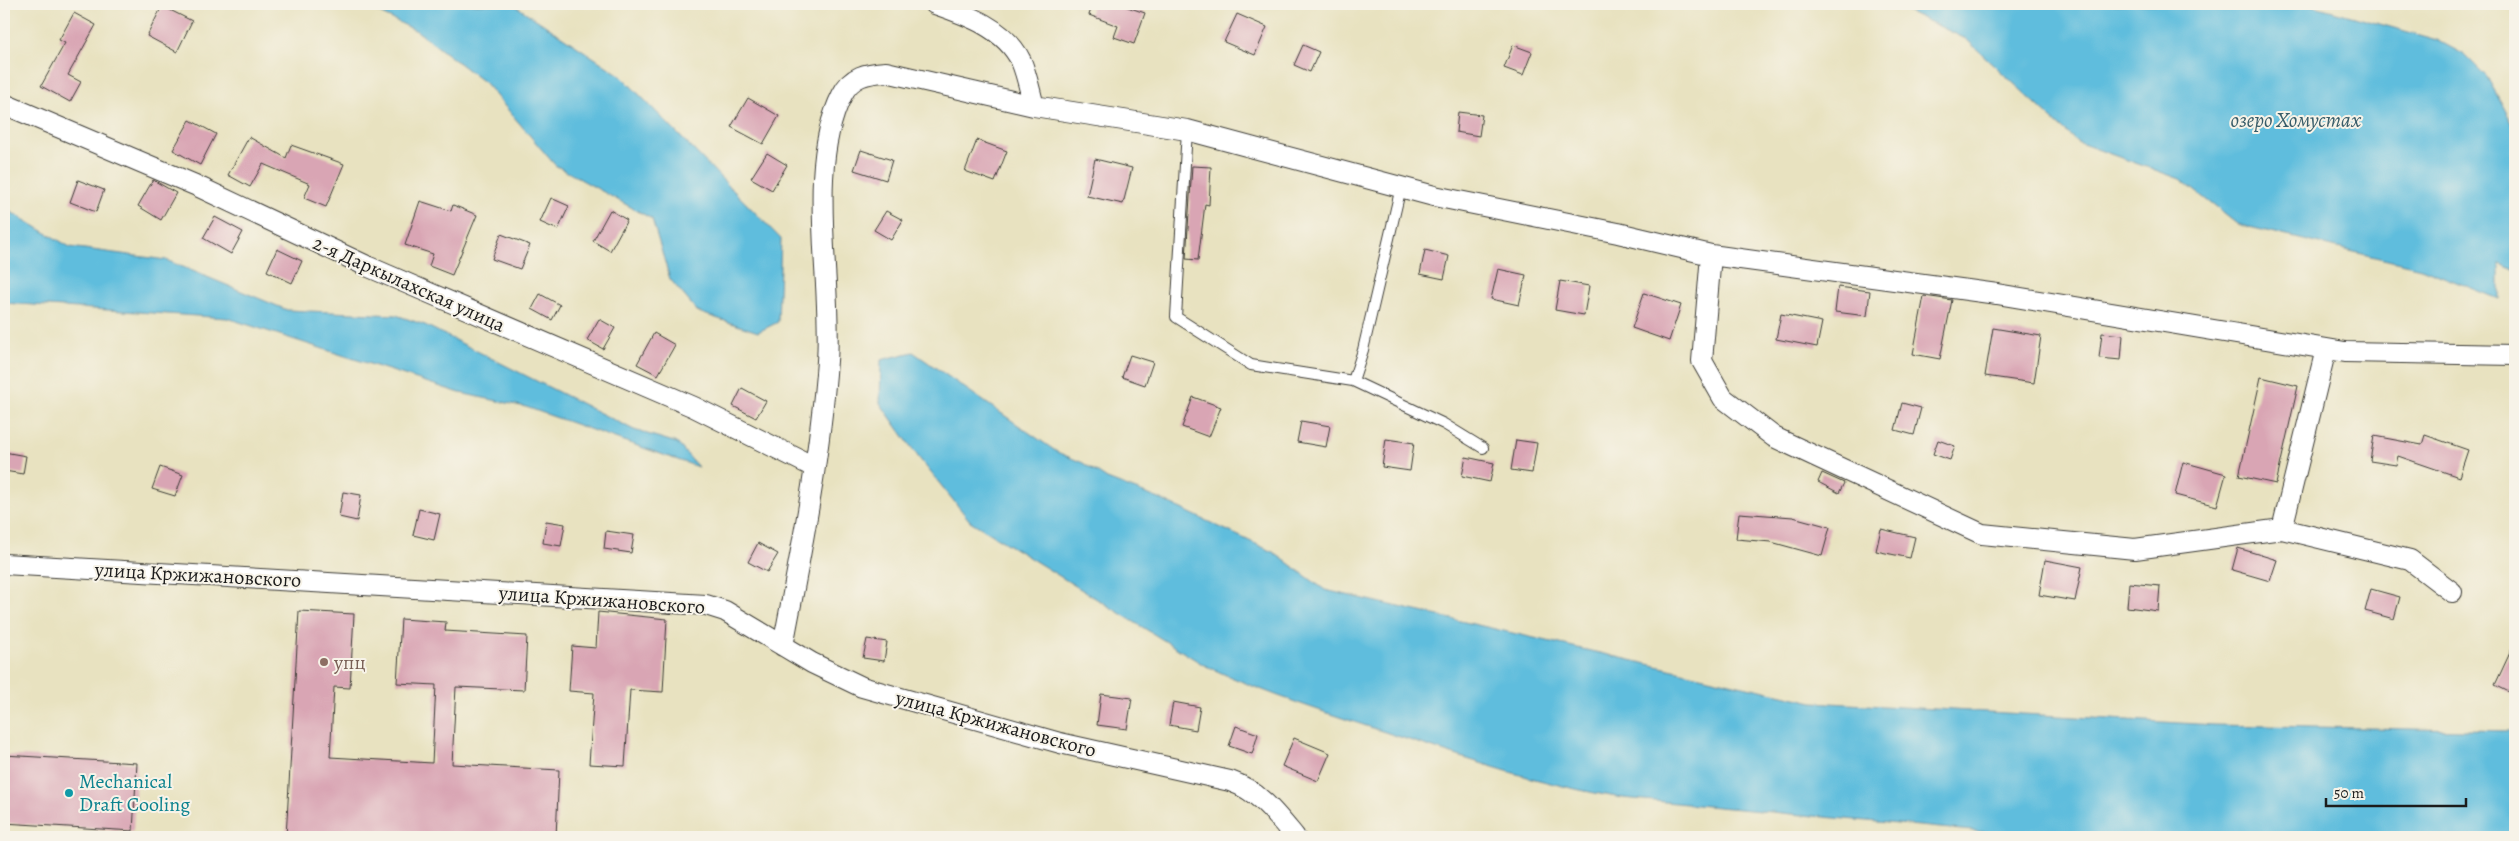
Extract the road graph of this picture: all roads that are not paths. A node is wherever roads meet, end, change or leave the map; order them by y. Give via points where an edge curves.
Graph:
1 (935, 4) edge
2 (4, 104) edge
3 (1034, 106) junction
4 (1187, 130) junction
5 (1400, 187) junction
6 (1711, 255) junction
7 (2326, 349) junction
8 (2515, 356) edge
9 (1353, 381) junction
10 (1482, 448) dead end
11 (814, 467) junction
12 (2282, 529) junction
13 (4, 564) edge
14 (2452, 592) dead end
15 (783, 646) junction
16 (1295, 837) edge

1 - 3 street via 971,16 1009,44 1021,61
2 - 11 street, 2-я Даркылахская улица via 195,185 369,267 694,407
3 - 4 street
3 - 11 street via 886,72 861,75 842,94 827,139 824,168 827,359
4 - 5 street
4 - 9 lane via 1176,317 1251,364
5 - 6 street
5 - 9 lane
6 - 7 street via 1998,294
6 - 12 street via 1702,361 1723,398 1774,437 1814,457 1982,534 2135,549
7 - 8 street
7 - 12 street
9 - 10 lane via 1444,424
11 - 15 street
12 - 14 street via 2410,560
13 - 15 street, улица Кржижановского via 688,602 725,611
15 - 16 street, улица Кржижановского via 862,687 888,695 1060,743 1247,787 1263,800

